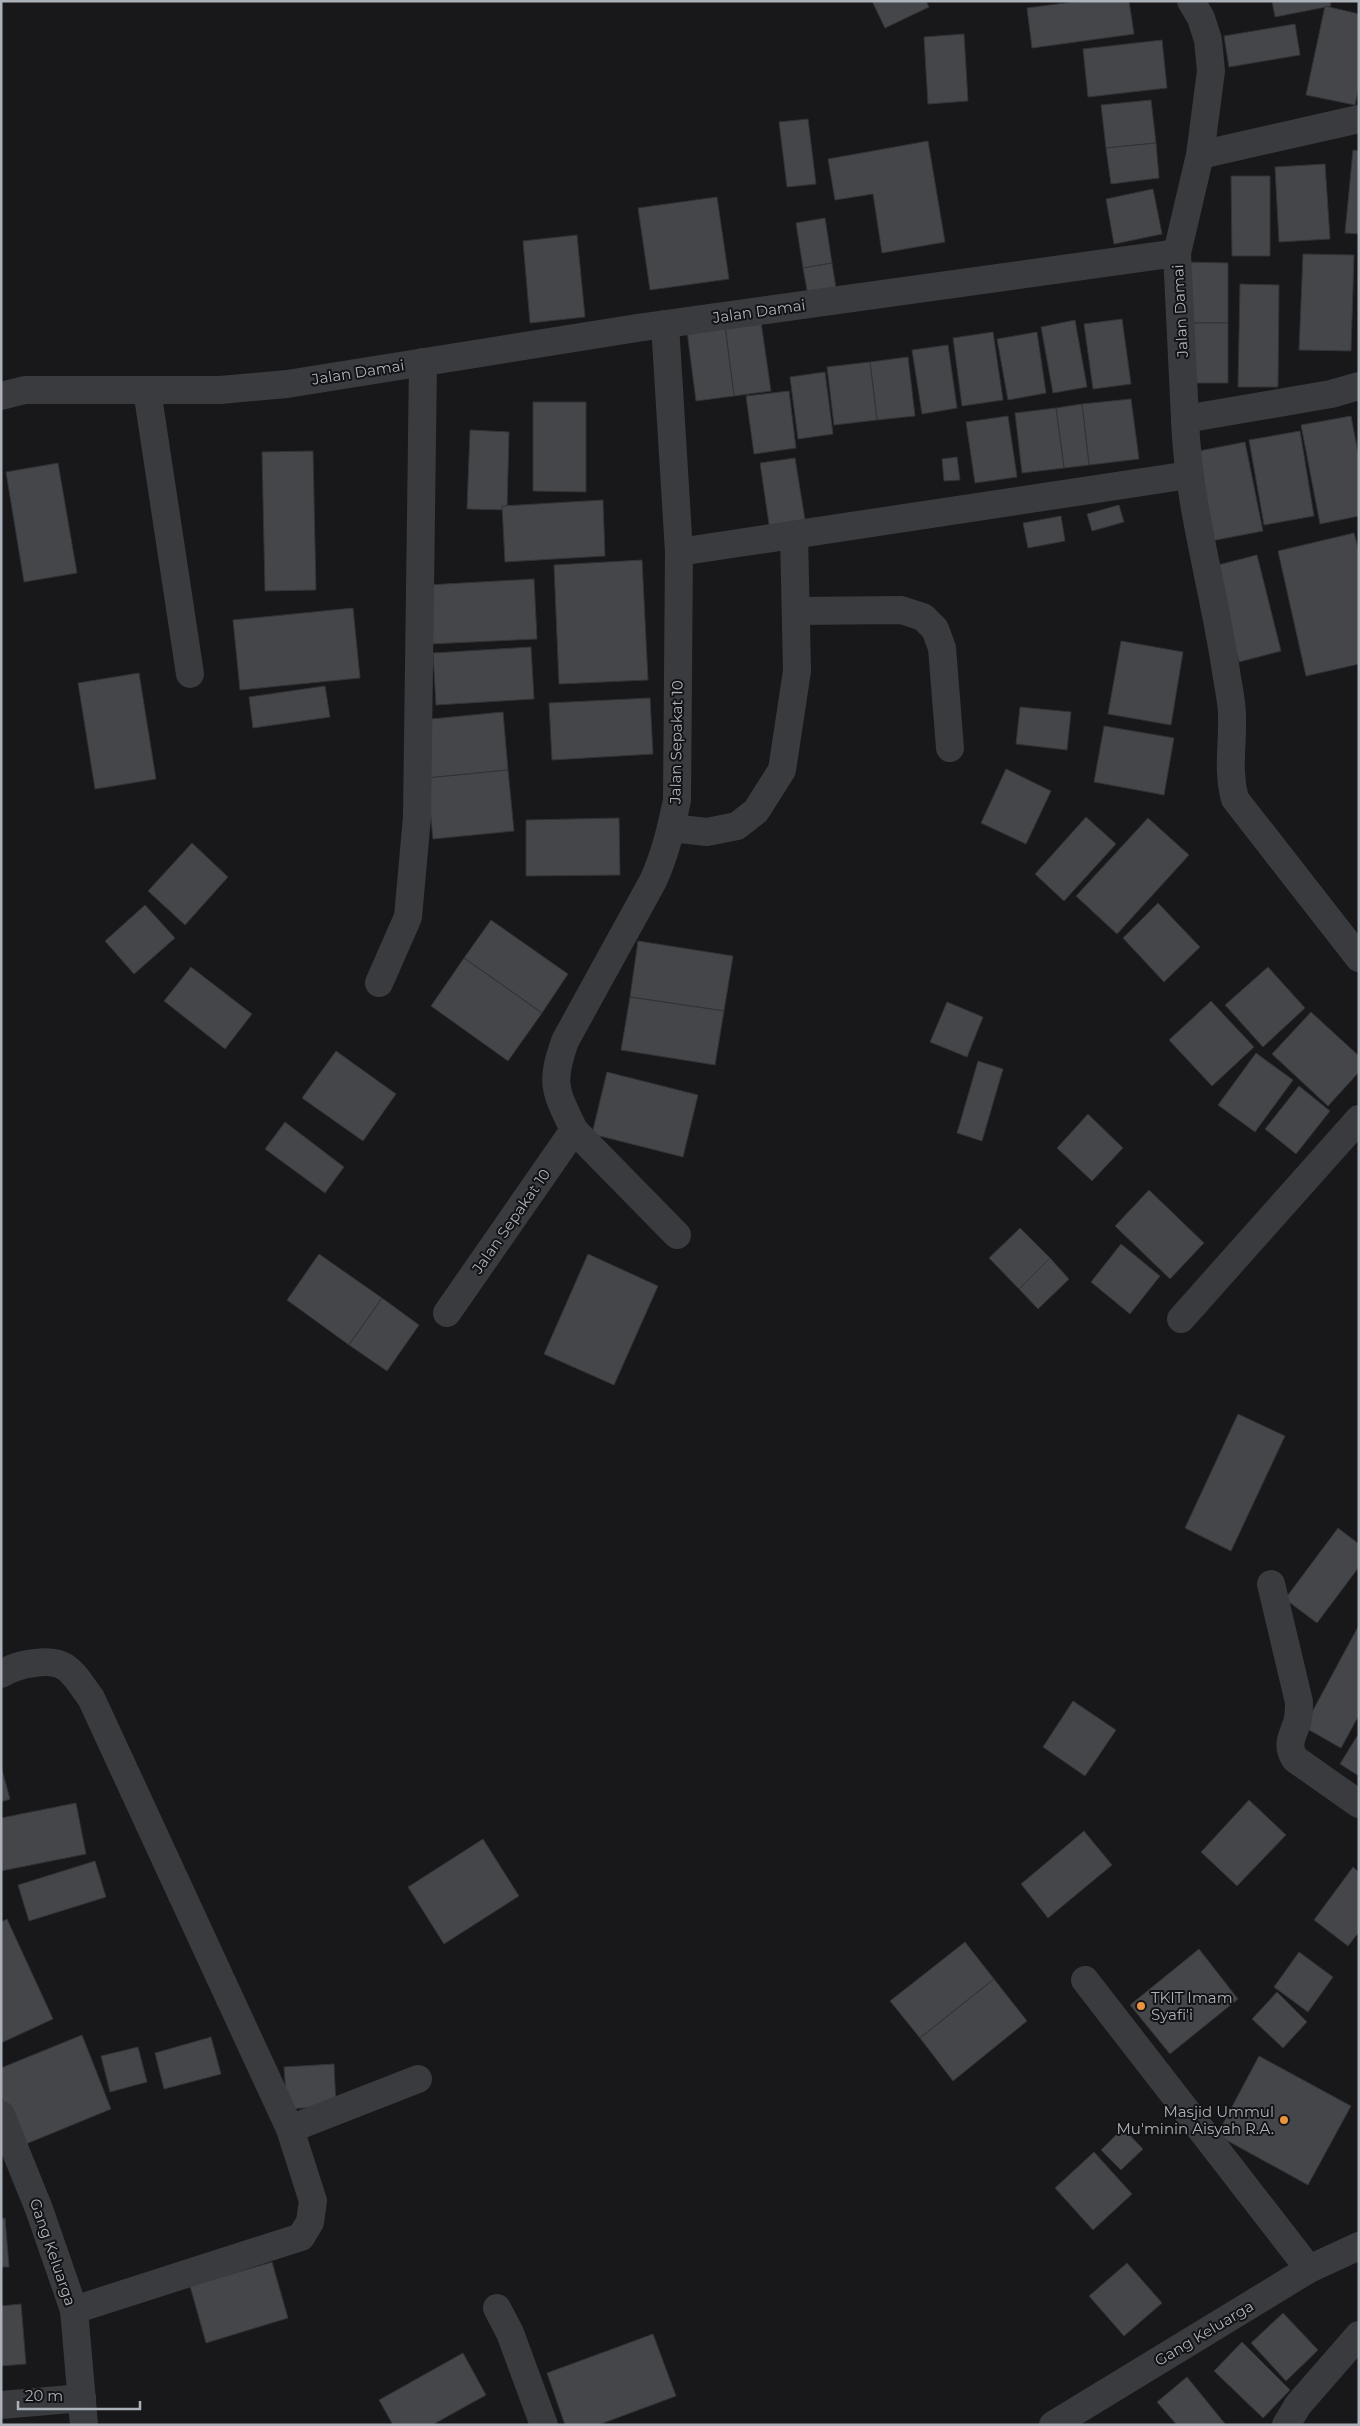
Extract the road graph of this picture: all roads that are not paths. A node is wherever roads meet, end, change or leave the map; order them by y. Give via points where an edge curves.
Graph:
1 (1191, 1) edge
2 (1359, 119) edge
3 (1200, 155) junction
4 (1177, 253) junction
5 (664, 324) junction
6 (423, 362) junction
7 (1359, 386) edge
8 (147, 390) junction
9 (1, 396) edge
10 (1186, 419) junction
11 (1189, 475) junction
12 (794, 535) junction
13 (679, 552) junction
14 (796, 610) junction
15 (190, 674) dead end
16 (950, 748) dead end
17 (671, 828) junction
18 (1359, 958) edge
19 (379, 983) dead end
20 (1359, 1119) edge
21 (574, 1130) junction
22 (677, 1235) dead end
23 (447, 1313) dead end
24 (1181, 1319) dead end
25 (1271, 1584) dead end
26 (1, 1674) edge
27 (1359, 1804) edge
28 (1085, 1980) dead end
29 (418, 2079) dead end
30 (1, 2115) edge
31 (290, 2129) junction
32 (1359, 2246) edge
33 (1309, 2270) junction
34 (497, 2308) dead end
35 (74, 2310) junction
36 (1359, 2335) edge
37 (82, 2398) junction
38 (1, 2405) edge
39 (84, 2425) edge
40 (544, 2425) edge
41 (1053, 2425) edge
42 (1286, 2425) edge

1 - 3 street via 1201,18 1211,58 1210,90
2 - 3 street
3 - 4 street
4 - 5 street, Jalan Damai
4 - 10 street, Jalan Damai
5 - 6 street, Jalan Damai
5 - 13 street, Jalan Sepakat 10
6 - 8 street, Jalan Damai via 286,384 220,390
6 - 19 street via 417,817 408,917
7 - 10 street via 1331,394
8 - 9 street, Jalan Damai via 25,390
8 - 15 street
10 - 11 street, Jalan Damai
11 - 12 street
11 - 18 street, Jalan Damai via 1220,626 1232,715 1230,779 1235,799
12 - 13 street
12 - 14 street
13 - 17 street, Jalan Sepakat 10 via 677,800
14 - 16 street via 901,610 922,617 935,629 942,648
14 - 17 street via 798,672 782,770 756,811 736,826 707,832
17 - 21 street, Jalan Sepakat 10 via 664,857 653,881 565,1041 556,1067 556,1092
20 - 24 street
21 - 22 street, Jalan Sepakat 10
21 - 23 street, Jalan Sepakat 10
25 - 27 street via 1299,1702 1290,1751 1295,1759
26 - 31 street via 30,1663 53,1660 70,1670 91,1698
28 - 33 street
29 - 31 street
30 - 35 street, Gang Keluarga via 39,2209
31 - 35 street via 313,2201 310,2222 301,2236
32 - 33 street, Gang Keluarga
33 - 41 street, Gang Keluarga
34 - 40 street via 510,2333
35 - 37 street, Gang Keluarga
36 - 42 street via 1298,2405
37 - 38 street
37 - 39 street, Gang Keluarga

